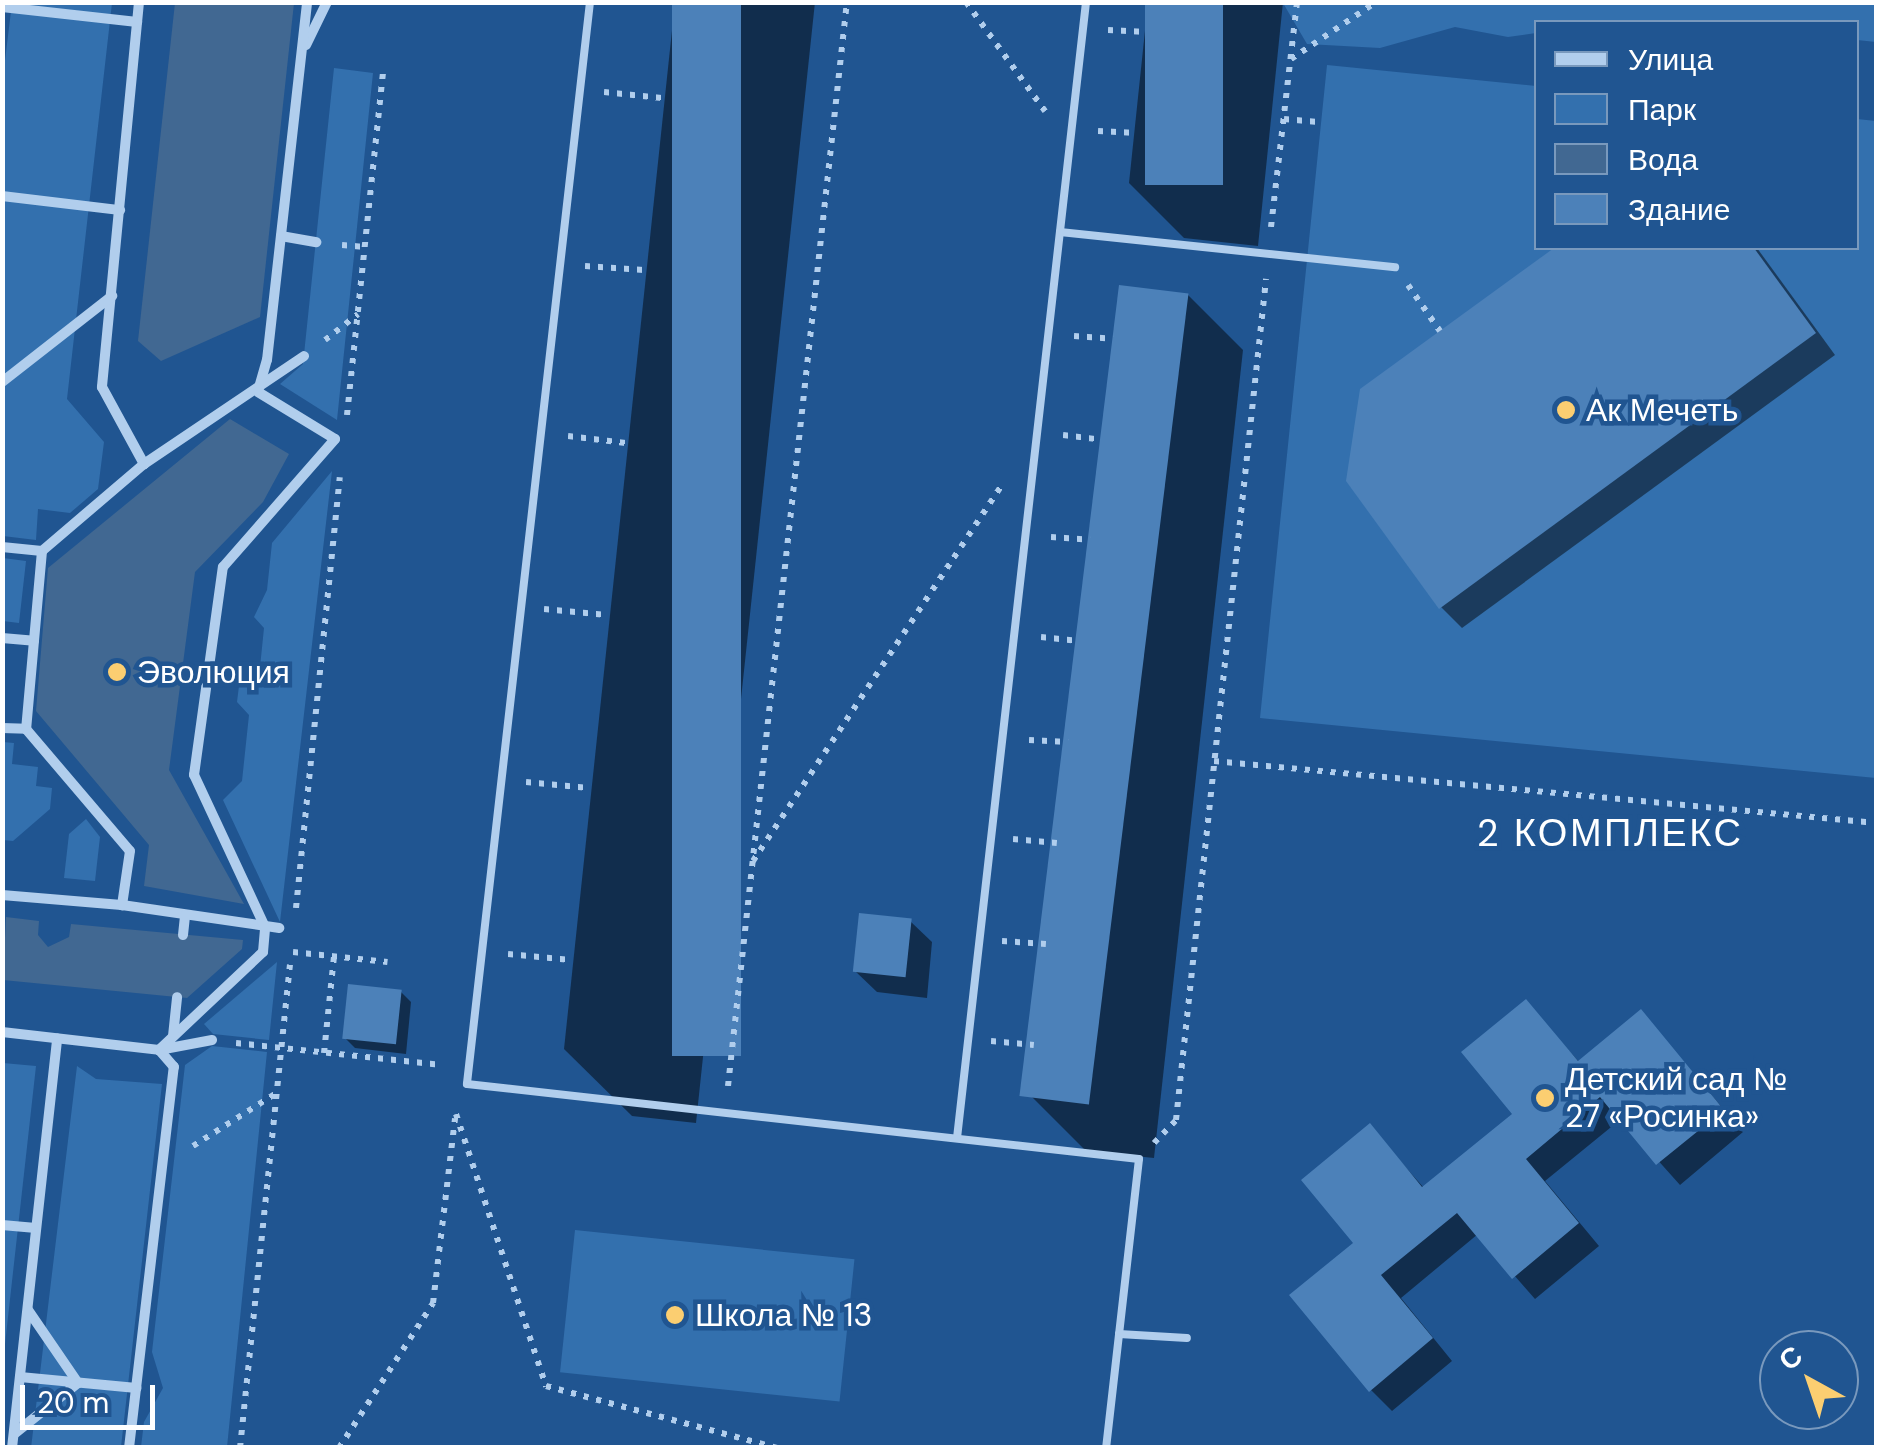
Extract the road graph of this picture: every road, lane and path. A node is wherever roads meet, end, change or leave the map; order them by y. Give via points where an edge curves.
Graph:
1 (139, 2) edge
2 (307, 2) edge
3 (327, 2) edge
4 (590, 2) edge
5 (847, 2) edge
6 (966, 2) edge
7 (1086, 2) edge
8 (1297, 2) edge
9 (1376, 2) edge
10 (2, 7) edge
11 (138, 22) junction
12 (301, 55) junction
13 (1290, 60) junction
14 (383, 73) dead end
15 (580, 90) junction
16 (662, 98) dead end
17 (1284, 119) junction
18 (1321, 122) dead end
19 (1070, 144) junction
20 (2, 196) edge
21 (120, 210) junction
22 (1060, 232) junction
23 (281, 236) junction
24 (316, 242) dead end
25 (1268, 254) junction
26 (560, 264) junction
27 (1396, 268) joint
28 (644, 270) dead end
29 (112, 296) junction
30 (358, 314) junction
31 (1440, 331) dead end
32 (1048, 335) junction
33 (1112, 338) dead end
34 (304, 356) joint
35 (2, 382) edge
36 (258, 392) junction
37 (346, 422) dead end
38 (1037, 433) junction
39 (541, 434) junction
40 (1101, 440) dead end
41 (626, 443) dead end
42 (342, 460) dead end
43 (144, 464) junction
44 (1025, 535) junction
45 (1090, 540) dead end
46 (2, 547) edge
47 (42, 551) junction
48 (521, 606) junction
49 (608, 615) dead end
50 (1014, 634) junction
51 (2, 638) edge
52 (34, 640) junction
53 (1079, 641) dead end
54 (2, 728) edge
55 (26, 730) junction
56 (1002, 738) junction
57 (1068, 742) dead end
58 (1214, 761) junction
59 (501, 780) junction
60 (589, 788) dead end
61 (1876, 822) edge
62 (991, 837) junction
63 (1057, 843) dead end
64 (752, 862) junction
65 (2, 895) edge
66 (122, 905) junction
67 (295, 913) dead end
68 (185, 915) junction
69 (265, 927) junction
70 (280, 928) dead end
71 (293, 932) dead end
72 (183, 934) dead end
73 (979, 940) junction
74 (1046, 944) dead end
75 (277, 951) joint
76 (263, 952) junction
77 (291, 952) junction
78 (482, 952) junction
79 (334, 957) junction
80 (571, 960) dead end
81 (387, 962) dead end
82 (176, 997) dead end
83 (2, 1032) edge
84 (173, 1037) junction
85 (57, 1038) junction
86 (212, 1040) joint
87 (968, 1040) junction
88 (1034, 1045) dead end
89 (281, 1049) junction
90 (159, 1050) junction
91 (324, 1053) junction
92 (468, 1068) junction
93 (276, 1094) junction
94 (725, 1112) junction
95 (957, 1138) junction
96 (1139, 1158) junction
97 (162, 1166) junction
98 (2, 1225) edge
99 (36, 1228) junction
100 (28, 1310) junction
101 (1119, 1334) junction
102 (1186, 1338) dead end
103 (20, 1376) junction
104 (78, 1382) junction
105 (136, 1388) junction
106 (14, 1434) junction
107 (12, 1448) edge
108 (129, 1448) edge
109 (240, 1448) edge
110 (339, 1448) edge
111 (778, 1448) edge
112 (1106, 1448) edge

1 - 11 street
2 - 12 street
3 - 12 street
4 - 15 lane
5 - 64 path
6 - 19 path
7 - 19 lane
8 - 13 path
9 - 13 path
10 - 11 street
11 - 21 street
12 - 23 street
13 - 17 path
14 - 30 path
15 - 16 path
15 - 26 lane
17 - 18 path
17 - 25 path
19 - 22 lane
20 - 21 street
21 - 29 street
22 - 25 lane
22 - 32 lane
23 - 24 street
23 - 36 street via 268,360
25 - 27 lane
25 - 58 path
26 - 28 path
26 - 39 lane
27 - 31 path
29 - 35 street
29 - 43 street via 102,387
30 - 34 path
30 - 37 path
32 - 33 path
32 - 38 lane
34 - 36 street
36 - 43 street
36 - 69 street via 335,439 223,568 220,586 194,775
38 - 40 path
38 - 44 lane
38 - 64 path
39 - 41 path
39 - 48 lane
42 - 67 path
43 - 47 street
44 - 45 path
44 - 50 lane
46 - 47 street
47 - 52 street
48 - 49 path
48 - 59 lane
50 - 53 path
50 - 56 lane
51 - 52 street
52 - 55 street
54 - 55 street
55 - 66 street via 130,851
56 - 57 path
56 - 62 lane
58 - 61 path
58 - 96 path via 1176,1120
59 - 60 path
59 - 78 lane
62 - 63 path
62 - 73 lane
64 - 94 path
65 - 66 street
66 - 68 street
68 - 69 street
68 - 72 street
69 - 70 street
69 - 76 street
71 - 77 path
73 - 74 path
73 - 87 lane
75 - 76 street
75 - 77 path
76 - 84 street
77 - 79 path
77 - 89 path
78 - 80 path
78 - 92 lane
79 - 81 path
79 - 91 path
82 - 84 street
83 - 85 street
84 - 90 street
85 - 90 street
85 - 99 street
86 - 89 path
86 - 90 street
87 - 88 path
87 - 95 lane
89 - 91 path
89 - 93 path
90 - 97 street via 174,1067
91 - 92 path
92 - 94 lane via 467,1084
93 - 97 path
93 - 109 path
94 - 95 lane
95 - 96 lane
96 - 101 lane
97 - 105 street
98 - 99 street
99 - 100 street
100 - 103 street
100 - 104 street
101 - 102 lane
101 - 112 lane
103 - 104 street
103 - 106 street
104 - 105 street
104 - 106 street
105 - 108 street
106 - 107 street
110 - 111 path via 433,1303 456,1114 546,1386

